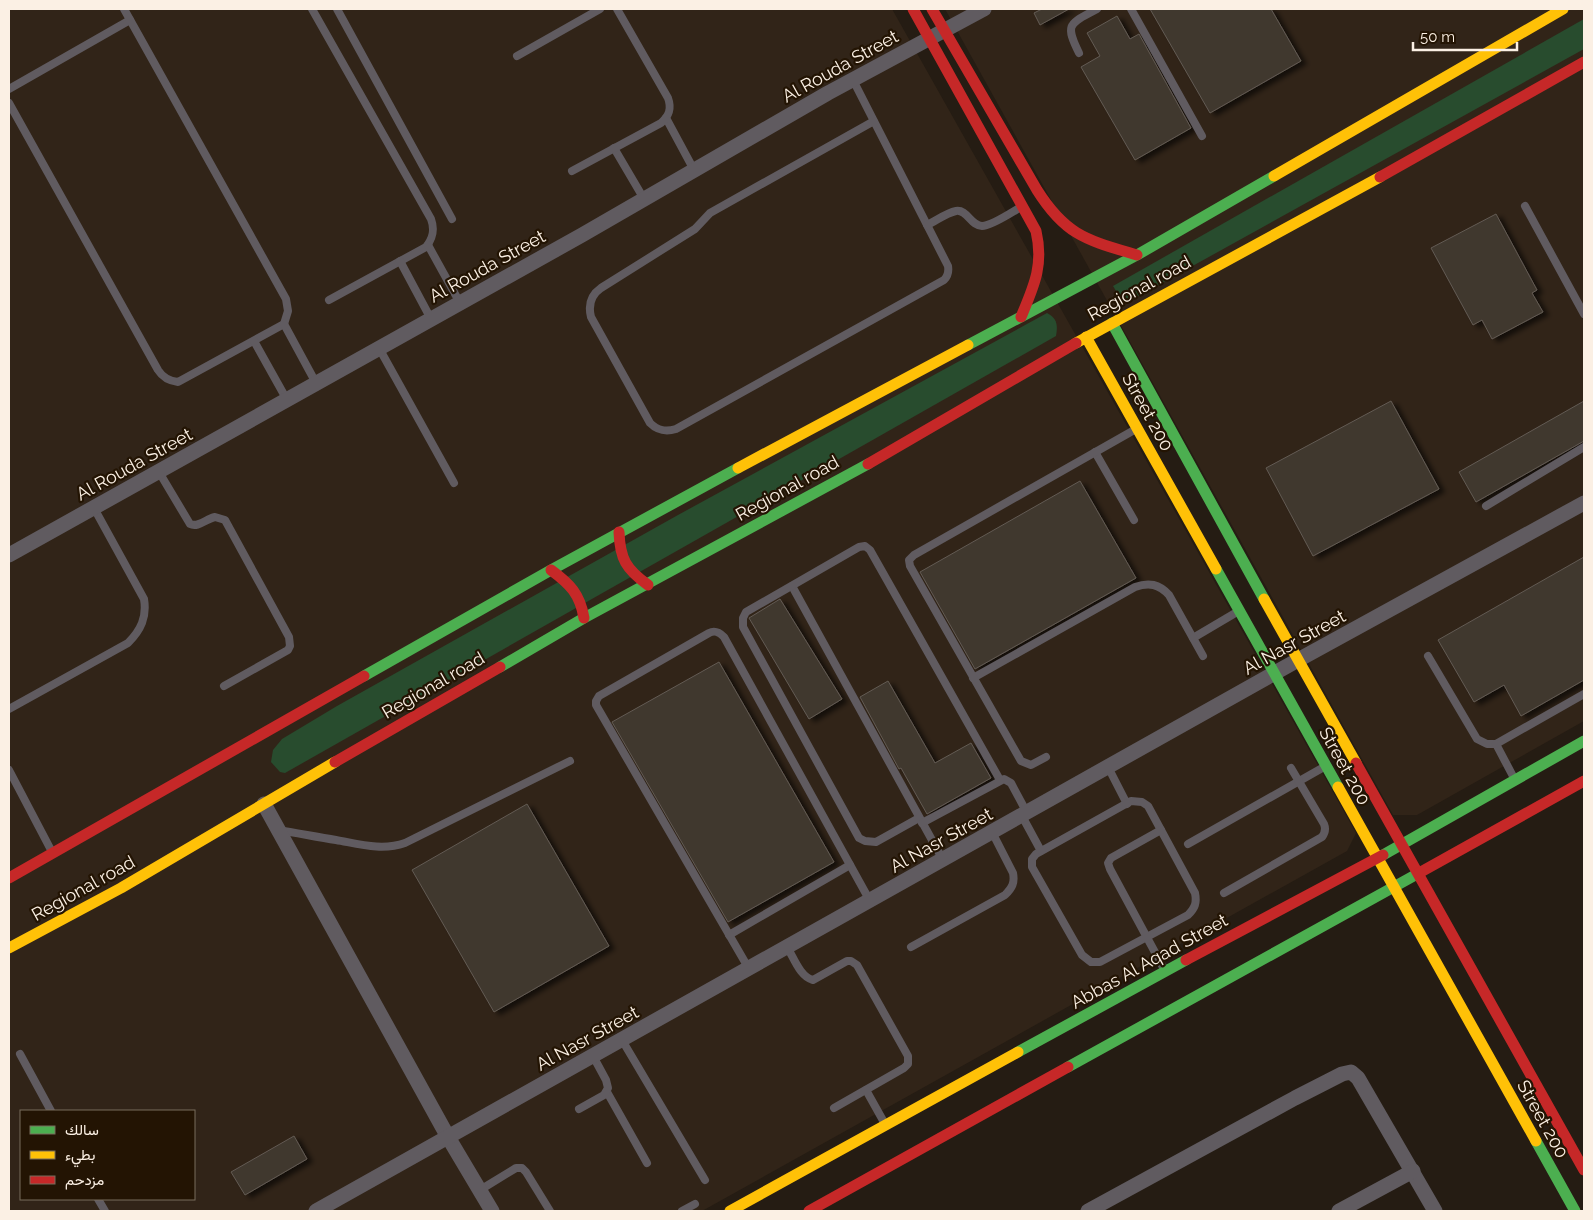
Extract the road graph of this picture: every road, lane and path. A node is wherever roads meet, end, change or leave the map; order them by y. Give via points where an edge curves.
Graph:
1 (124, 9) edge
2 (312, 9) edge
3 (337, 9) edge
4 (600, 9) edge
5 (617, 9) edge
6 (913, 9) edge
7 (932, 9) edge
8 (984, 9) edge
9 (1097, 9) edge
10 (1131, 9) edge
11 (1563, 9) edge
12 (130, 20) junction
13 (944, 31) junction
14 (930, 38) junction
15 (1079, 53) dead end
16 (517, 56) dead end
17 (1584, 62) edge
18 (853, 80) junction
19 (9, 89) edge
20 (9, 103) edge
21 (666, 118) junction
22 (874, 121) junction
23 (1202, 136) dead end
24 (614, 148) junction
25 (694, 170) junction
26 (572, 171) dead end
27 (644, 199) junction
28 (1023, 206) junction
29 (1525, 206) dead end
30 (452, 219) dead end
31 (927, 225) junction
32 (428, 245) junction
33 (1137, 255) junction
34 (400, 261) junction
35 (330, 300) dead end
36 (460, 303) junction
37 (1584, 314) edge
38 (1021, 317) junction
39 (431, 319) junction
40 (1112, 323) junction
41 (284, 324) junction
42 (1086, 338) junction
43 (254, 341) junction
44 (379, 348) junction
45 (316, 384) junction
46 (287, 400) junction
47 (1137, 428) junction
48 (1584, 447) edge
49 (1095, 452) junction
50 (159, 472) junction
51 (454, 483) dead end
52 (1584, 503) edge
53 (1486, 506) dead end
54 (94, 508) junction
55 (1134, 520) dead end
56 (619, 532) junction
57 (9, 555) edge
58 (551, 570) junction
59 (648, 585) junction
60 (792, 586) junction
61 (1239, 611) junction
62 (584, 618) junction
63 (1193, 638) junction
64 (1203, 656) dead end
65 (1428, 656) dead end
66 (1298, 660) junction
67 (1274, 674) junction
68 (973, 678) junction
69 (224, 686) dead end
70 (1584, 694) edge
71 (9, 709) edge
72 (1584, 741) edge
73 (1496, 744) junction
74 (1046, 756) dead end
75 (570, 760) dead end
76 (1326, 766) junction
77 (1108, 767) junction
78 (1291, 768) dead end
79 (9, 770) edge
80 (1000, 780) junction
81 (1515, 780) junction
82 (1584, 781) edge
83 (1299, 782) junction
84 (264, 804) junction
85 (1127, 804) junction
86 (1024, 814) junction
87 (921, 820) junction
88 (278, 830) junction
89 (1161, 830) junction
90 (992, 832) junction
91 (1188, 844) dead end
92 (1401, 845) junction
93 (1041, 851) junction
94 (53, 853) junction
95 (1377, 858) junction
96 (943, 860) junction
97 (850, 865) junction
98 (1418, 874) junction
99 (9, 878) edge
100 (1394, 888) junction
101 (1224, 893) dead end
102 (870, 901) junction
103 (729, 935) junction
104 (1147, 937) junction
105 (787, 947) junction
106 (912, 947) dead end
107 (9, 948) edge
108 (749, 969) junction
109 (1165, 971) junction
110 (622, 1040) junction
111 (20, 1054) dead end
112 (593, 1056) junction
113 (866, 1090) junction
114 (607, 1092) junction
115 (834, 1108) dead end
116 (579, 1109) dead end
117 (50, 1110) edge
118 (886, 1126) junction
119 (448, 1137) junction
120 (647, 1162) dead end
121 (1584, 1170) edge
122 (1413, 1172) junction
123 (704, 1180) dead end
124 (480, 1190) junction
125 (99, 1200) edge
126 (695, 1204) dead end
127 (105, 1211) edge
128 (316, 1211) edge
129 (492, 1211) edge
130 (550, 1211) edge
131 (682, 1211) edge
132 (730, 1211) edge
133 (809, 1211) edge
134 (1088, 1211) edge
135 (1339, 1211) edge
136 (1435, 1211) edge
137 (1574, 1211) edge

1 - 12 lane
2 - 32 lane via 431,219 433,231
3 - 30 lane
4 - 16 lane
5 - 21 lane via 668,98 670,109
6 - 14 main road
7 - 13 main road
8 - 13 street, Al Rouda Street
9 - 15 lane via 1071,27 1071,36
10 - 23 lane
11 - 33 main road, Regional road
12 - 19 lane
12 - 41 lane via 286,299 288,311
13 - 14 street, Al Rouda Street
13 - 33 main road via 1037,189 1060,221 1090,240
14 - 18 street, Al Rouda Street
14 - 28 main road
17 - 40 main road, Regional road
18 - 22 lane
18 - 25 street, Al Rouda Street
20 - 43 lane via 161,374 178,382
21 - 24 lane
21 - 25 lane
22 - 31 lane
22 - 31 lane via 710,213 695,229 597,291 591,300 591,317 650,423 659,430 670,431 944,280 948,266
24 - 26 lane
24 - 27 lane
25 - 27 street, Al Rouda Street
27 - 36 street, Al Rouda Street
28 - 31 lane via 984,226 959,211
28 - 38 main road via 1036,231 1041,258 1039,272
29 - 37 lane
32 - 34 lane
32 - 36 lane
33 - 38 main road, Regional road
34 - 35 lane
34 - 39 lane
36 - 39 street, Al Rouda Street
38 - 56 main road, Regional road
39 - 44 street, Al Rouda Street
40 - 42 main road, Regional road
40 - 66 main road, Street 200
41 - 43 lane
41 - 45 lane
42 - 47 main road, Street 200
42 - 59 main road, Regional road via 859,469
43 - 46 lane
44 - 45 street, Al Rouda Street
44 - 51 lane
45 - 46 street, Al Rouda Street
46 - 50 street, Al Rouda Street
47 - 49 lane
47 - 61 main road, Street 200
48 - 53 lane
49 - 55 lane
49 - 68 lane via 909,560
50 - 54 street, Al Rouda Street
50 - 69 lane via 190,524 198,525 215,517 224,520 289,637 288,650
52 - 66 street, Al Nasr Street
54 - 57 street, Al Rouda Street
54 - 71 lane via 144,599 145,614 140,628 128,643
56 - 58 main road, Regional road
56 - 59 main road via 625,565
58 - 62 main road via 576,591
58 - 94 main road, Regional road
59 - 62 main road, Regional road
60 - 80 lane via 859,547 868,547
60 - 87 lane
60 - 87 lane via 746,612 743,627 859,838 876,842
61 - 63 lane
61 - 67 main road, Street 200
62 - 84 main road, Regional road
63 - 64 lane
63 - 68 lane via 1163,588 1144,584
65 - 73 lane via 1477,739
66 - 67 street, Al Nasr Street
66 - 92 main road, Street 200
67 - 76 main road, Street 200
67 - 77 street, Al Nasr Street
68 - 74 lane via 1021,761 1031,765
70 - 73 lane
72 - 81 main road, Abbas Al Aqad Street
73 - 81 lane
75 - 88 lane via 397,846 371,846
76 - 83 lane
76 - 95 main road, Street 200
77 - 85 lane
77 - 86 street, Al Nasr Street
78 - 83 lane
79 - 94 lane
80 - 86 lane via 1011,783
80 - 87 lane
81 - 92 main road, Abbas Al Aqad Street via 1492,798
82 - 98 main road via 1505,819
83 - 91 lane
83 - 101 lane via 1324,824 1322,837
84 - 88 street
84 - 107 main road, Regional road via 121,888
85 - 89 lane via 1137,801 1145,804
85 - 93 lane
86 - 90 street, Al Nasr Street
86 - 93 lane
87 - 96 lane
88 - 119 street
89 - 104 lane via 1195,893 1195,904 1188,915
89 - 104 lane via 1111,858 1108,863
90 - 96 street, Al Nasr Street
90 - 106 lane via 1013,873 1010,891
92 - 95 main road, Abbas Al Aqad Street
92 - 98 main road, Street 200
93 - 104 lane via 1032,859 1032,867 1084,958 1100,962
94 - 99 main road, Regional road
95 - 100 main road, Street 200
95 - 109 main road, Abbas Al Aqad Street
96 - 102 street, Al Nasr Street
97 - 102 lane
97 - 103 lane
97 - 103 lane via 720,633 709,633 602,694 596,701 597,707
98 - 100 main road
98 - 121 main road, Street 200
100 - 133 main road
100 - 137 main road, Street 200
102 - 105 street, Al Nasr Street
103 - 108 lane
104 - 109 lane
105 - 108 street, Al Nasr Street
105 - 113 lane via 804,977 810,980 846,961 856,964 908,1056 908,1064 904,1068
108 - 110 street, Al Nasr Street
109 - 118 main road, Abbas Al Aqad Street
110 - 112 street, Al Nasr Street
110 - 123 lane
111 - 117 lane
112 - 114 lane via 608,1085
112 - 119 street, Al Nasr Street
113 - 115 lane
113 - 118 lane
114 - 116 lane
114 - 120 lane
118 - 132 main road, Abbas Al Aqad Street
119 - 124 street
119 - 128 street, Al Nasr Street
122 - 134 street via 1358,1078 1348,1072
122 - 135 street
122 - 136 street
124 - 129 street
124 - 130 lane via 516,1168 522,1168
125 - 127 lane
126 - 131 lane

